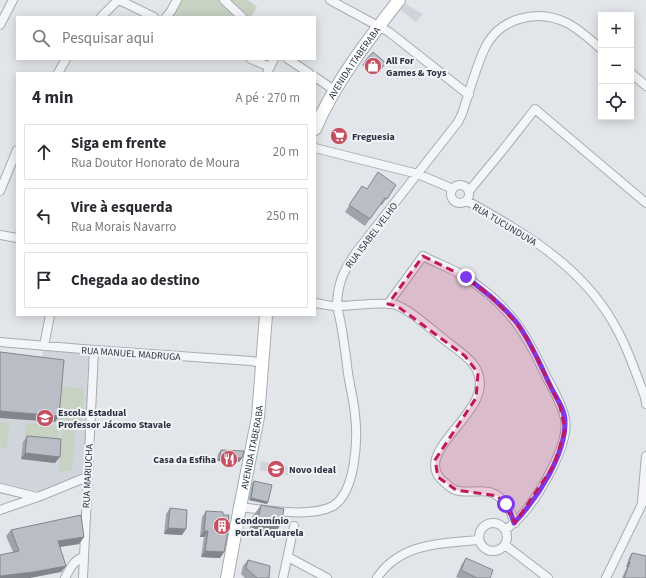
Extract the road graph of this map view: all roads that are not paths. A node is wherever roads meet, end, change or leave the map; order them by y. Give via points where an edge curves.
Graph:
1 (13, 0) edge
2 (118, 0) edge
3 (177, 0) edge
4 (224, 0) edge
5 (330, 0) edge
6 (399, 0) edge
7 (102, 16) edge
8 (152, 16) edge
9 (167, 16) edge
10 (241, 16) edge
11 (0, 25) edge
12 (379, 26) junction
13 (600, 48) edge
14 (65, 60) edge
15 (254, 60) edge
16 (290, 60) edge
17 (271, 66) edge
18 (59, 72) edge
19 (308, 72) edge
20 (634, 76) edge
21 (316, 78) edge
22 (646, 86) edge
23 (334, 90) junction
24 (469, 95) junction
25 (318, 115) edge
26 (316, 148) edge
27 (16, 152) edge
28 (418, 174) junction
29 (453, 189) junction
30 (0, 191) edge
31 (469, 191) junction
32 (467, 201) junction
33 (646, 203) edge
34 (0, 235) edge
35 (16, 238) edge
36 (316, 303) edge
37 (388, 304) junction
38 (337, 306) junction
39 (50, 316) edge
40 (266, 316) edge
41 (0, 342) edge
42 (44, 346) junction
43 (94, 350) junction
44 (262, 363) junction
45 (646, 404) edge
46 (646, 456) edge
47 (87, 476) junction
48 (0, 488) edge
49 (646, 496) edge
50 (38, 497) junction
51 (641, 505) junction
52 (240, 507) junction
53 (0, 510) edge
54 (514, 523) junction
55 (294, 526) dead end
56 (505, 530) junction
57 (479, 540) junction
58 (504, 545) junction
59 (84, 557) junction
60 (288, 558) junction
61 (65, 578) edge
62 (83, 578) edge
63 (227, 578) edge
64 (283, 578) edge
65 (327, 578) edge
66 (377, 578) edge
67 (548, 578) edge
68 (606, 578) edge

1 - 11 street
2 - 7 street
2 - 8 street
3 - 9 street
4 - 10 street
5 - 12 street
6 - 12 main road, AVENIDA ITABERABA
12 - 23 main road, AVENIDA ITABERABA
12 - 24 street
13 - 24 street, RUA ISABEL VELHO via 568,23 550,17 518,19 506,24 492,36 484,50
14 - 18 street
15 - 17 street
16 - 19 street
20 - 22 street
21 - 23 street
23 - 25 main road, AVENIDA ITABERABA
24 - 28 street, RUA ISABEL VELHO via 458,122
26 - 28 street
27 - 30 street
28 - 29 street
28 - 38 street, RUA ISABEL VELHO via 346,267 337,294
29 - 31 street via 461,186
29 - 32 street via 451,195 454,200 459,203
31 - 32 street
31 - 33 street via 535,109
32 - 45 street, RUA TUCUNDUVA via 527,235 578,276 612,320 646,397
34 - 35 street
36 - 38 street
37 - 38 street
37 - 54 street via 397,306 420,320 473,364 480,380 476,398 440,449 435,460 436,470 438,477 456,490 489,492 498,496 508,507
37 - 54 street via 422,256 466,277 490,295 505,309 530,343 565,419 561,446 554,465 536,495
38 - 52 street, RUA ISABEL VELHO via 356,415 357,434 348,486 342,498 326,509 300,512
39 - 42 street
40 - 44 main road, AVENIDA ITABERABA
41 - 42 street, RUA MANUEL MADRUGA
42 - 43 street, RUA MANUEL MADRUGA
43 - 44 street, RUA MANUEL MADRUGA
43 - 47 street, RUA MARIUCHA
44 - 52 main road, AVENIDA ITABERABA via 258,417
46 - 51 street
47 - 50 street
47 - 59 street, RUA MARIUCHA
48 - 50 street
49 - 51 street
50 - 53 street
51 - 68 street
52 - 63 main road, AVENIDA ITABERABA
54 - 56 street
55 - 60 street
56 - 57 street via 492,523 484,526
56 - 58 street via 507,537
57 - 58 street via 487,550 494,551
57 - 66 street via 416,549 392,561
58 - 67 street
59 - 61 street via 73,563
59 - 62 street, RUA MARIUCHA
60 - 64 street
60 - 65 street

